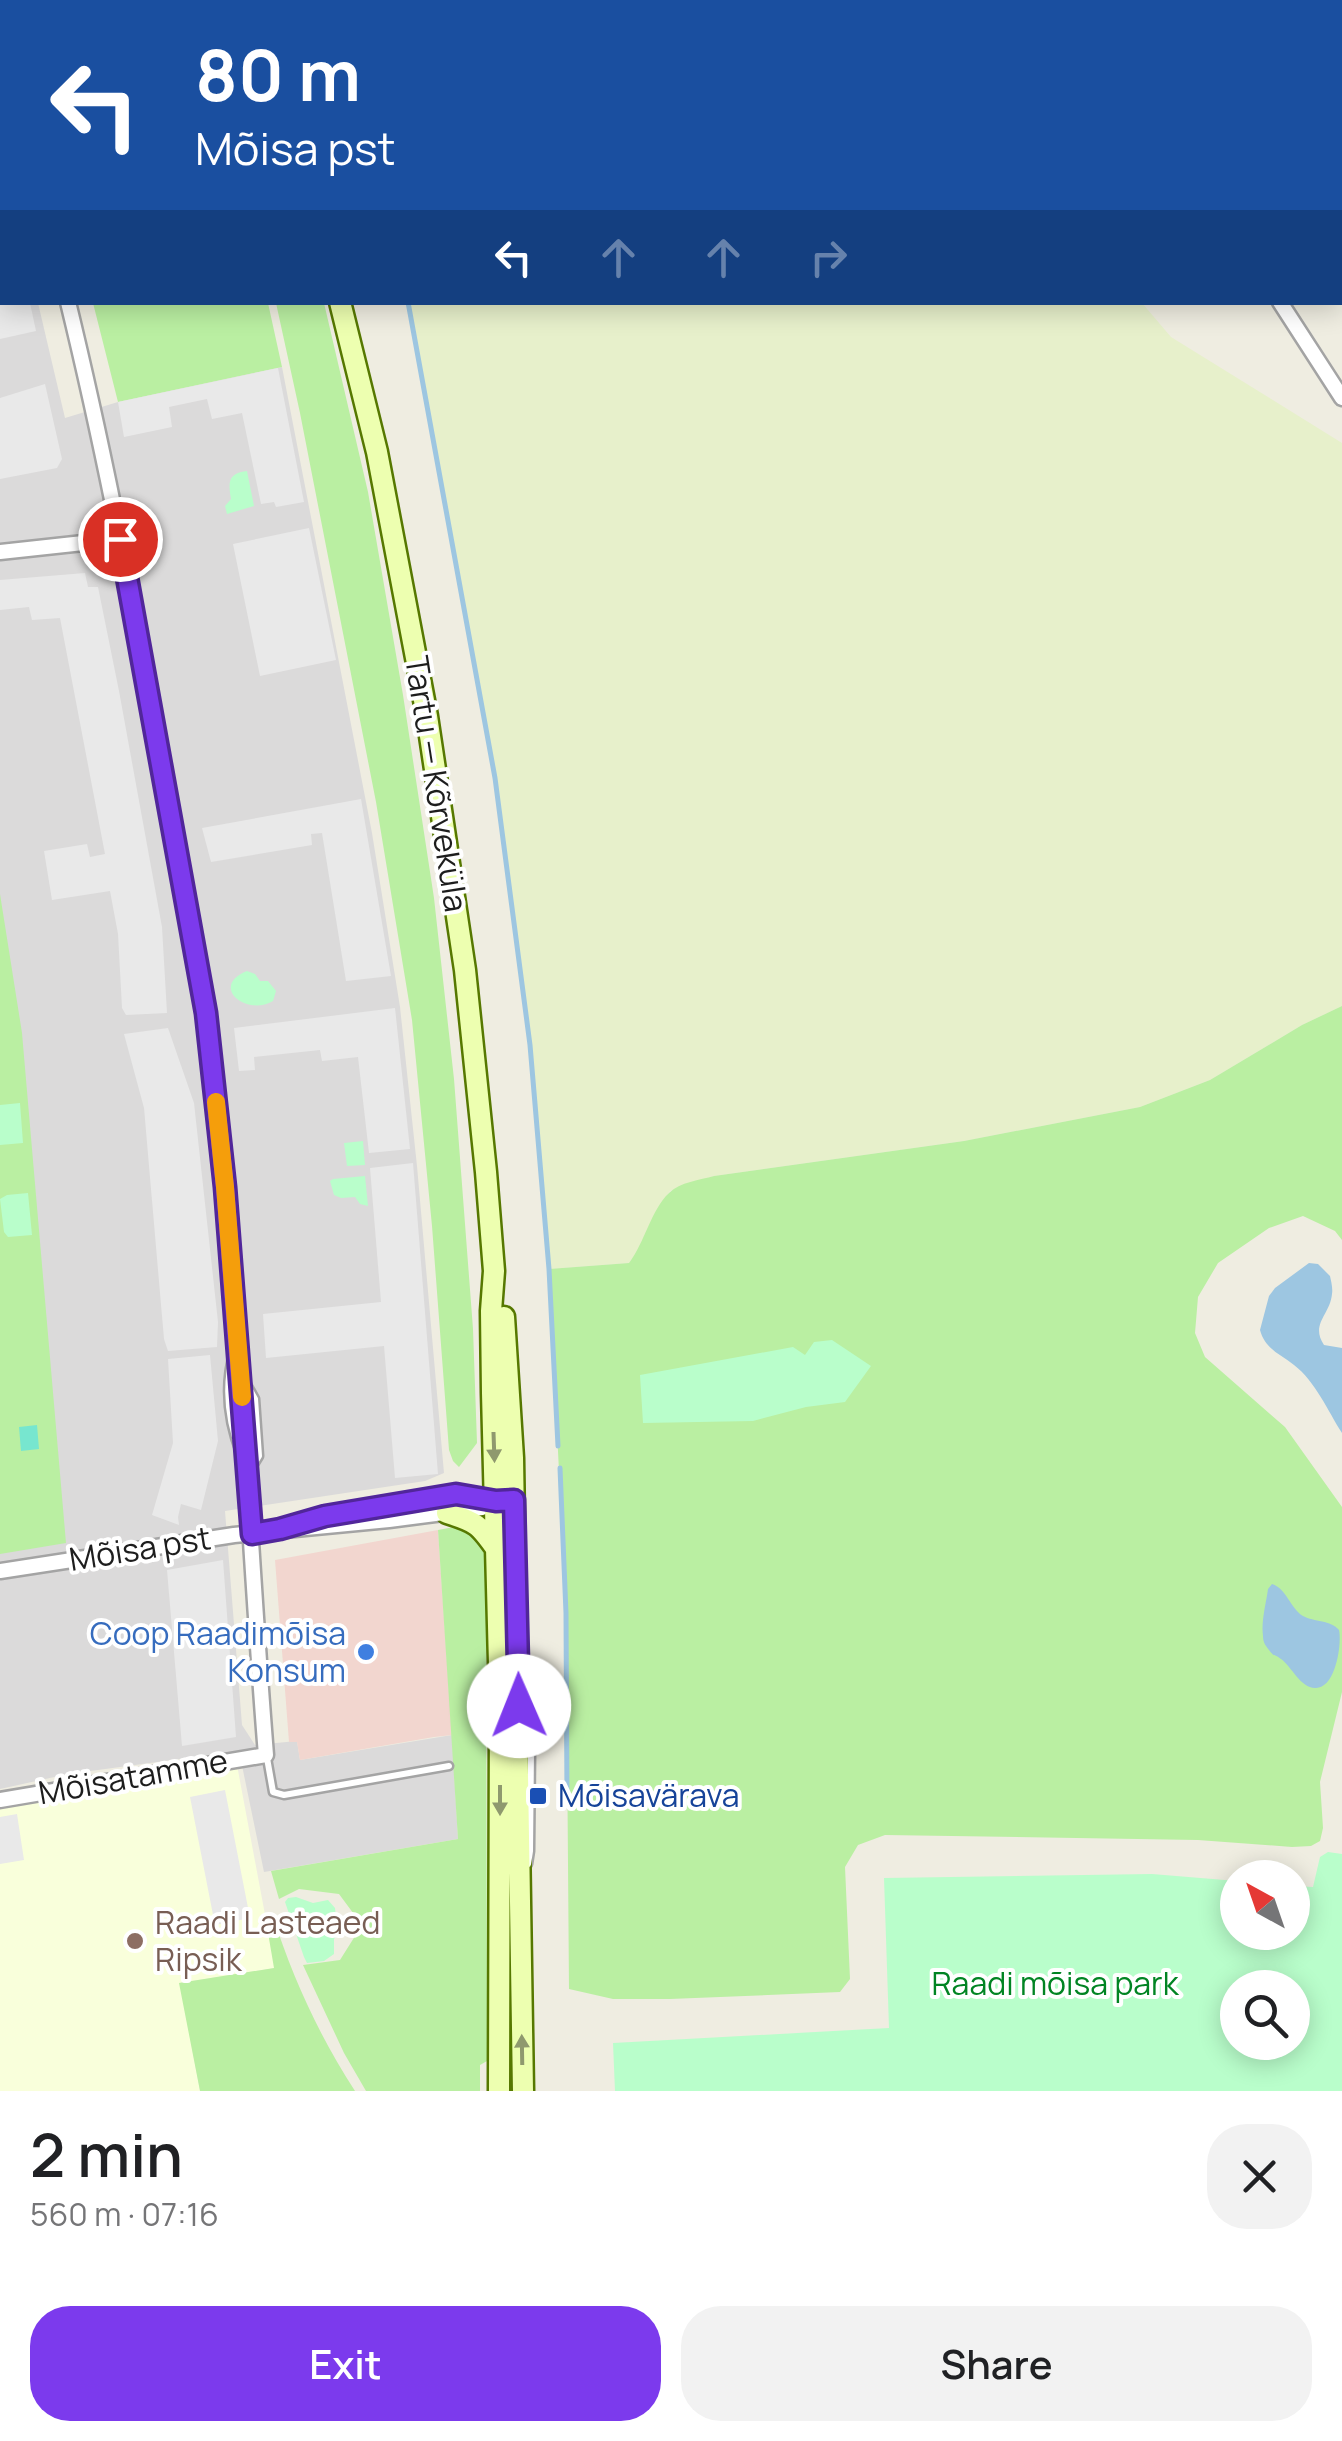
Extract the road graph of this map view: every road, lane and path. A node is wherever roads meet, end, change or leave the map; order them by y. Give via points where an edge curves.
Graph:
1 (69, 305) edge
2 (341, 305) edge
3 (1282, 305) edge
4 (1342, 398) edge
5 (120, 539) junction
6 (0, 552) edge
7 (237, 1340) junction
8 (248, 1475) junction
9 (505, 1501) junction
10 (447, 1513) junction
11 (280, 1529) junction
12 (252, 1534) junction
13 (497, 1550) junction
14 (0, 1571) edge
15 (266, 1755) junction
16 (450, 1766) dead end
17 (0, 1800) edge
18 (498, 2086) edge
19 (523, 2091) edge

1 - 5 street
2 - 9 main road, Tartu — Kõrveküla via 377,452 427,716 465,970 494,1271 492,1393
3 - 4 street
5 - 6 street
5 - 7 street via 206,1013
7 - 8 street
7 - 8 lane via 228,1373 232,1433
8 - 12 street
9 - 10 street, Mõisa pst
9 - 11 street, Mõisa pst via 456,1494
9 - 13 main road, Tartu — Kõrveküla
19 -> 9 main road, Tartu — Kõrveküla via 519,1706
10 - 11 street, Mõisa pst
10 - 13 main road via 473,1520
11 - 12 street, Mõisa pst
12 - 14 street, Mõisa pst
12 - 15 street
13 -> 18 main road, Tartu — Kõrveküla
15 - 16 lane via 273,1792 284,1794
15 - 17 street, Mõisatamme

